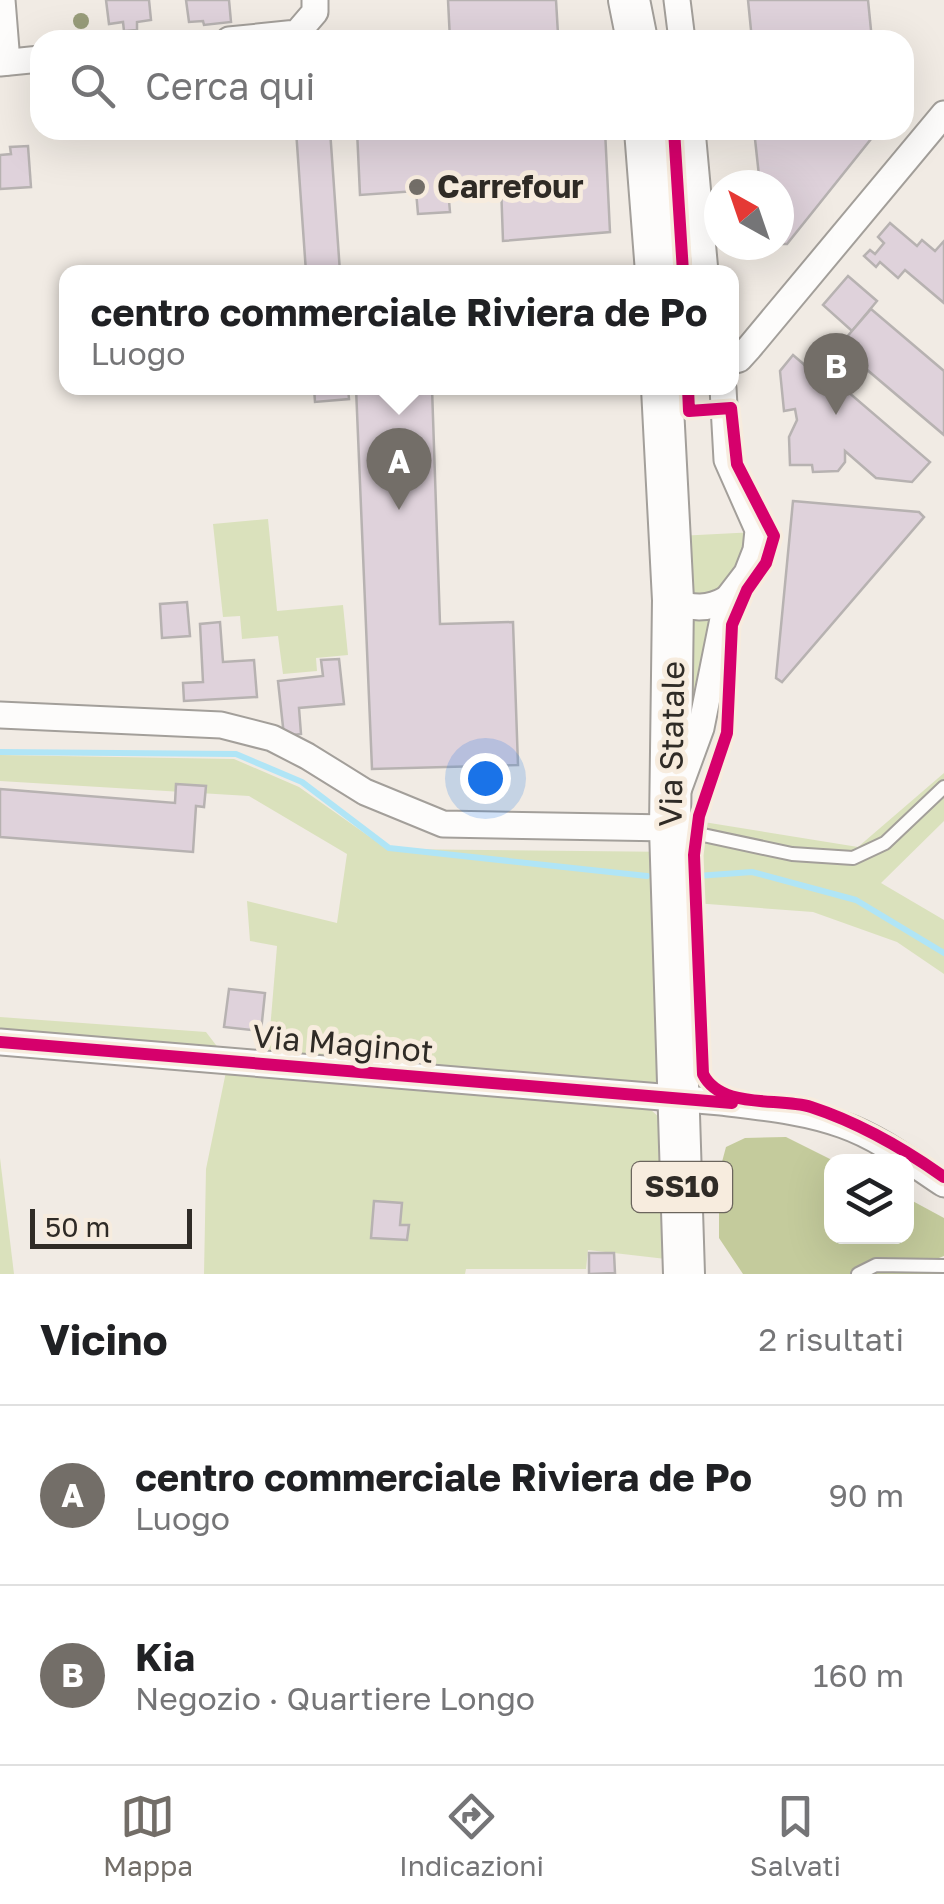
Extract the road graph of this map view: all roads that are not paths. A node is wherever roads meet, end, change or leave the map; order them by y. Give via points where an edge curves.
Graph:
1 (2, 0) edge
2 (315, 0) edge
3 (629, 0) edge
4 (677, 0) edge
5 (300, 30) edge
6 (635, 30) edge
7 (681, 30) edge
8 (30, 60) edge
9 (3, 63) edge
10 (944, 114) edge
11 (647, 140) edge
12 (693, 140) edge
13 (656, 265) edge
14 (704, 265) edge
15 (739, 359) edge
16 (662, 395) edge
17 (723, 395) edge
18 (728, 599) junction
19 (673, 600) junction
20 (0, 714) edge
21 (944, 788) edge
22 (670, 817) junction
23 (0, 1042) edge
24 (680, 1100) junction
25 (944, 1184) edge
26 (944, 1266) edge
27 (684, 1274) edge
28 (858, 1274) edge

1 - 9 street
2 - 5 street via 315,12
3 - 6 main road
4 - 7 street
8 - 9 street
10 - 15 street
11 - 13 main road
12 - 14 street
16 - 19 main road, Via Statale / SS10
17 - 18 street via 727,460 758,530 753,560
18 - 19 street via 688,608
18 - 22 street via 701,728
19 - 22 main road, Via Statale / SS10
20 - 22 street via 248,730 365,792 443,824
21 - 22 lane via 886,843 852,858 792,854
22 - 24 main road, Via Statale / SS10
23 - 24 street, Via Maginot
24 - 25 street, Via Maginot via 842,1124
24 - 27 main road, SS10
26 - 28 lane via 876,1266

